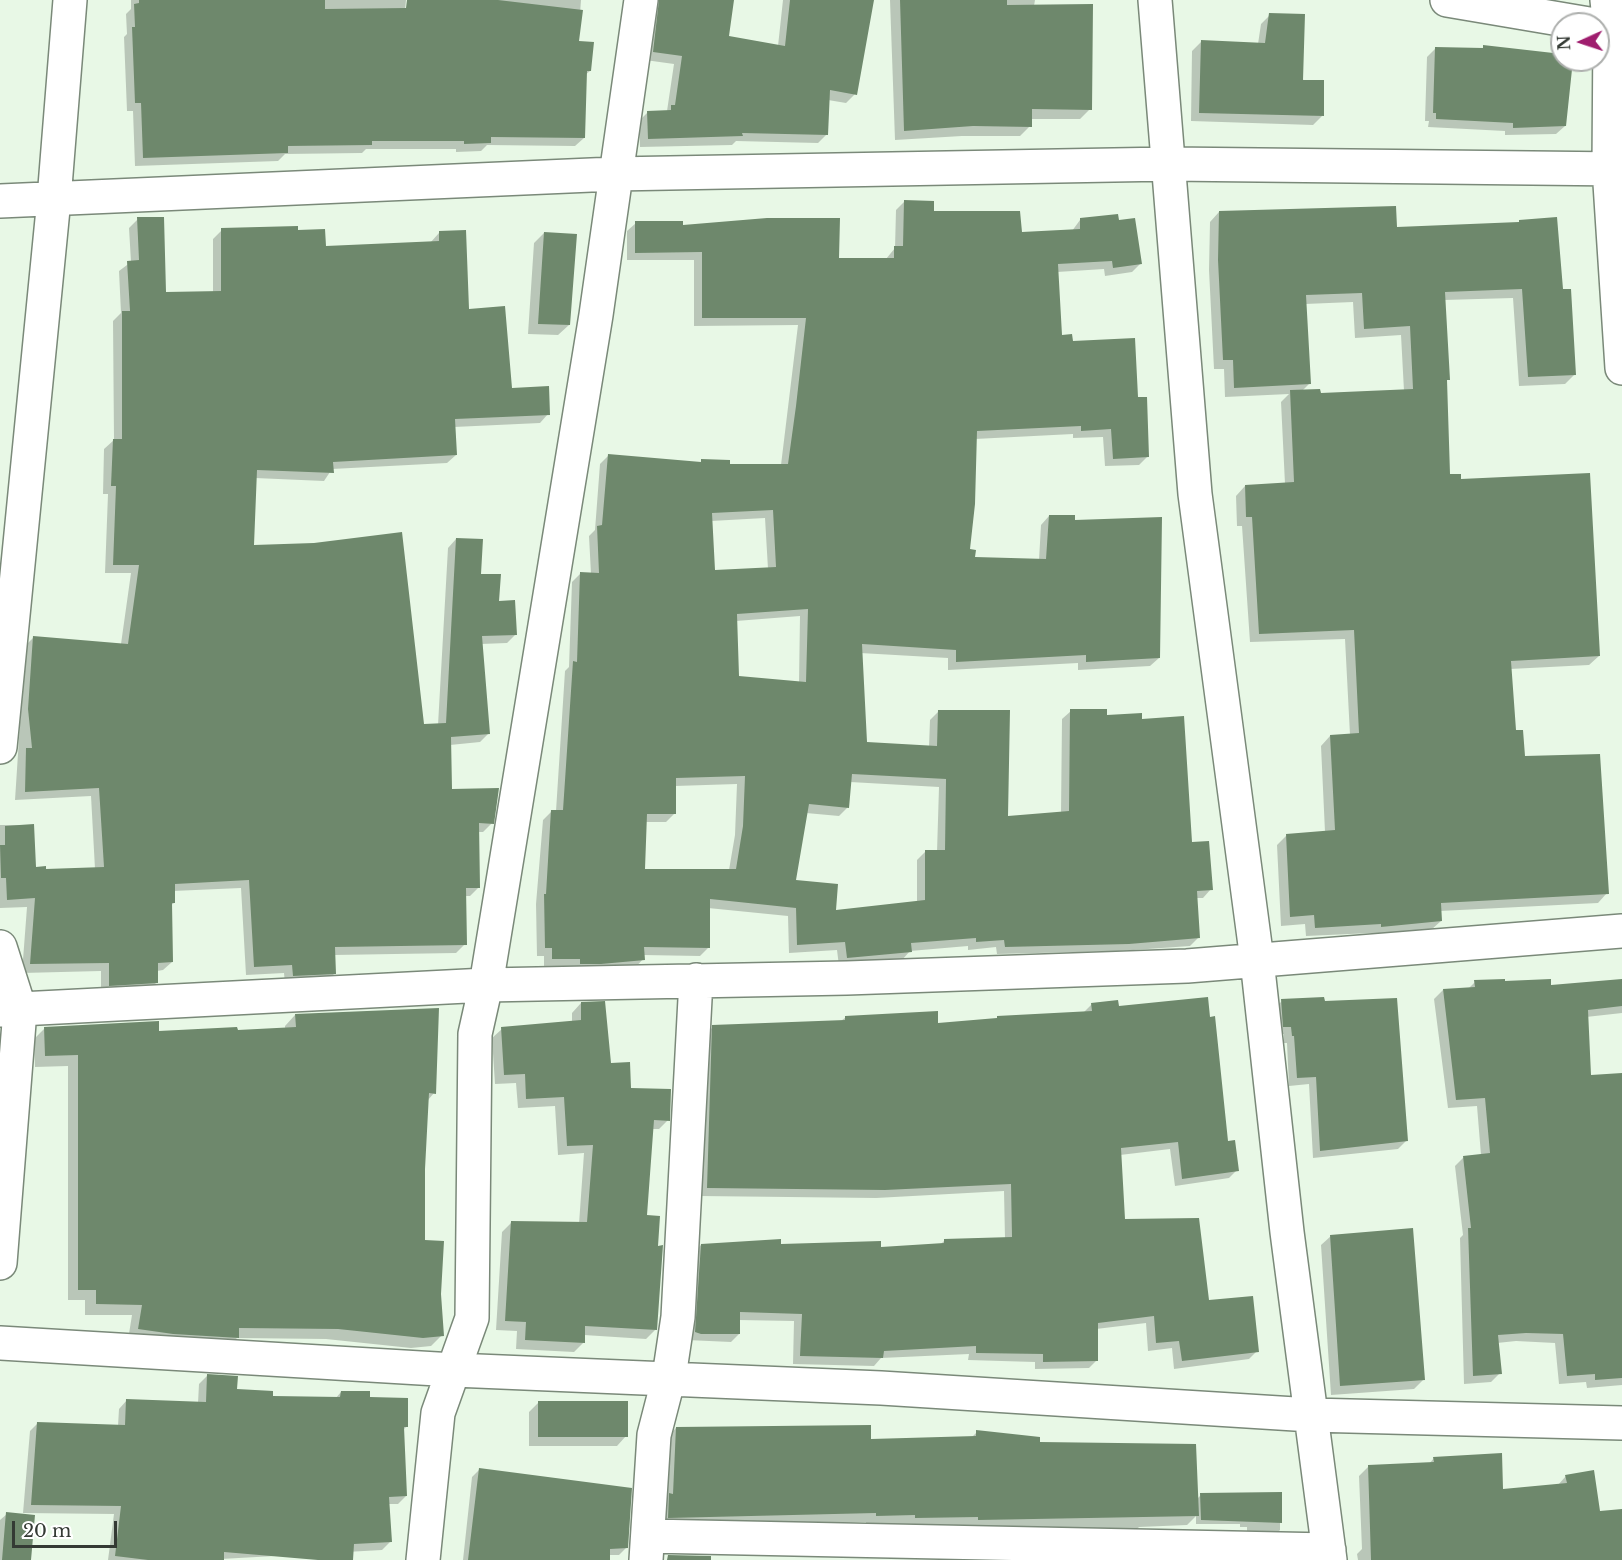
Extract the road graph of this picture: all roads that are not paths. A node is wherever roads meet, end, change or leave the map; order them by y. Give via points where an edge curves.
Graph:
1 (70, 0) edge
2 (641, 0) edge
3 (1155, 0) edge
4 (1447, 0) edge
5 (1550, 14) edge
6 (1609, 72) edge
7 (1169, 164) junction
8 (1616, 168) edge
9 (614, 174) junction
10 (54, 200) junction
11 (0, 201) edge
12 (1622, 368) edge
13 (6, 610) edge
14 (0, 747) edge
15 (1622, 931) edge
16 (0, 947) edge
17 (1257, 960) junction
18 (696, 980) junction
19 (486, 985) junction
20 (10, 1010) edge
21 (0, 1263) edge
22 (0, 1343) edge
23 (453, 1370) junction
24 (669, 1377) junction
25 (1311, 1415) junction
26 (1622, 1423) edge
27 (647, 1548) edge
28 (1015, 1552) edge
29 (1330, 1555) edge
30 (423, 1560) edge

1 - 10 street
2 - 9 street
3 - 7 street
4 - 5 street
6 - 8 street
7 - 8 street
7 - 9 street
7 - 17 street via 1195,494
8 - 12 street
9 - 10 street
9 - 19 street via 596,315
10 - 11 street
10 - 13 street
13 - 14 street
15 - 17 street
16 - 20 street
17 - 18 street via 859,978
17 - 25 street
18 - 19 street
18 - 24 street via 678,1317
19 - 20 street
19 - 23 street via 475,1035 472,1318
20 - 21 street
22 - 23 street
23 - 24 street
23 - 30 street via 438,1413
24 - 25 street
24 - 27 street via 654,1435
25 - 26 street
25 - 29 street
27 - 28 street
28 - 29 street

